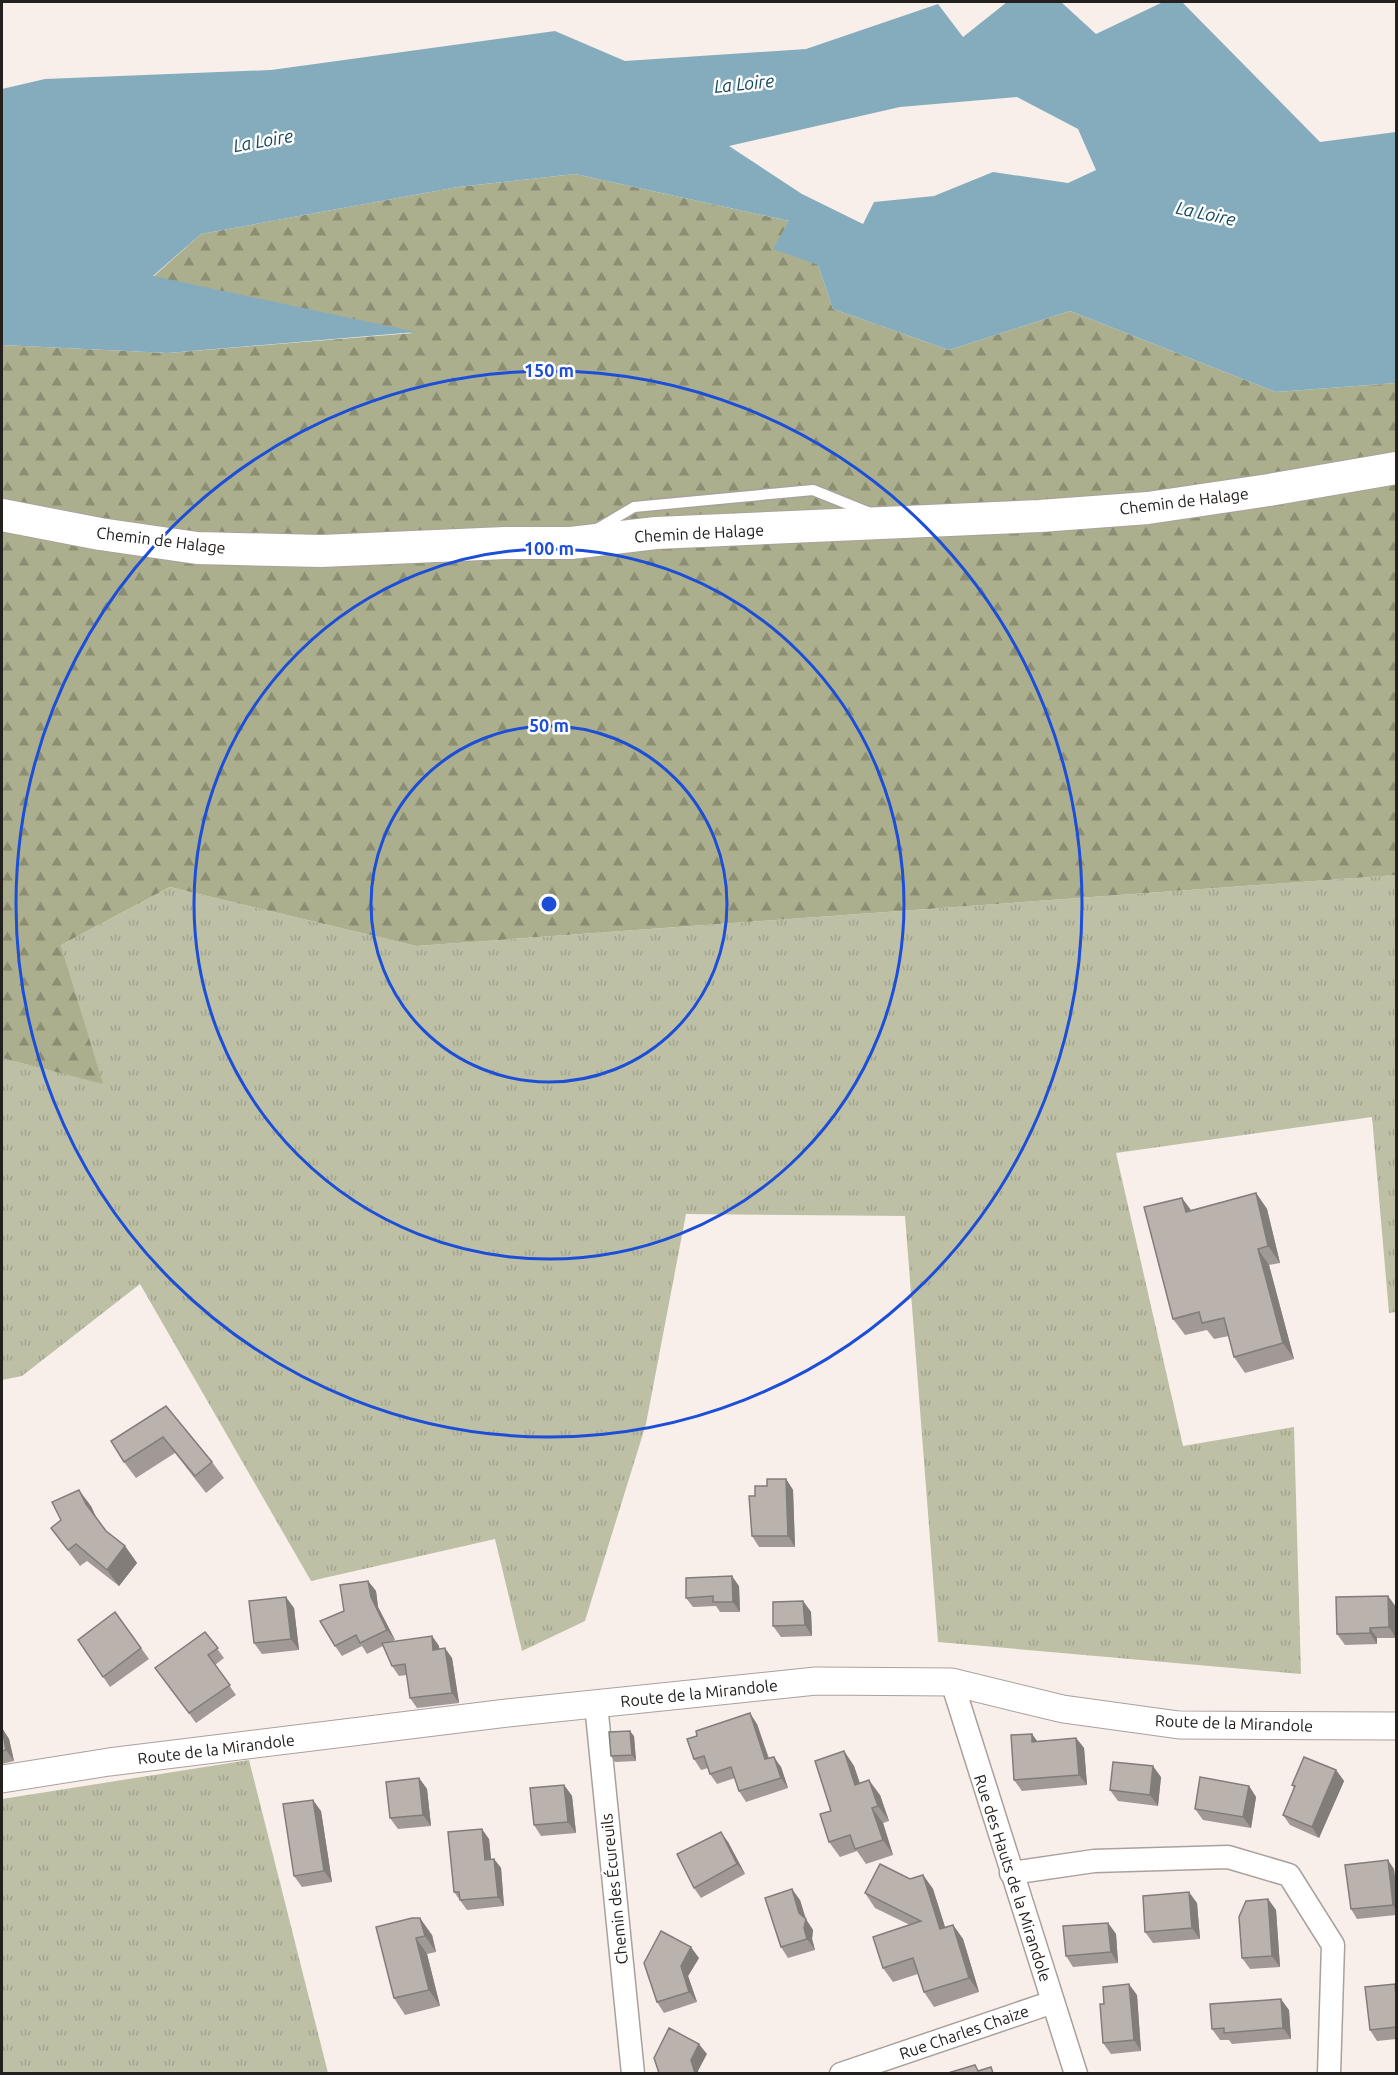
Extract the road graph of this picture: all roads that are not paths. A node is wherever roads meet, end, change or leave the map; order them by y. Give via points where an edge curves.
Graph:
1 (1396, 468) edge
2 (2, 515) edge
3 (952, 1682) junction
4 (596, 1704) junction
5 (1396, 1726) edge
6 (2, 1779) edge
7 (1011, 1873) junction
8 (1053, 2002) junction
9 (633, 2073) edge
10 (841, 2073) edge
11 (1076, 2073) edge
12 (1329, 2073) edge

1 - 2 main road, Chemin de Halage via 1148,508 656,534 571,543 321,551 197,548
3 - 4 street, Route de la Mirandole via 816,1681
3 - 5 street, Route de la Mirandole via 1063,1709 1179,1725
3 - 7 street, Rue des Hauts de la Mirandole
4 - 6 street, Route de la Mirandole via 108,1762
4 - 9 street, Chemin des Écureuils
7 - 8 street, Rue des Hauts de la Mirandole
7 - 12 street via 1094,1861 1228,1857 1289,1875 1333,1946
8 - 10 street, Rue Charles Chaize
8 - 11 street, Rue des Hauts de la Mirandole

